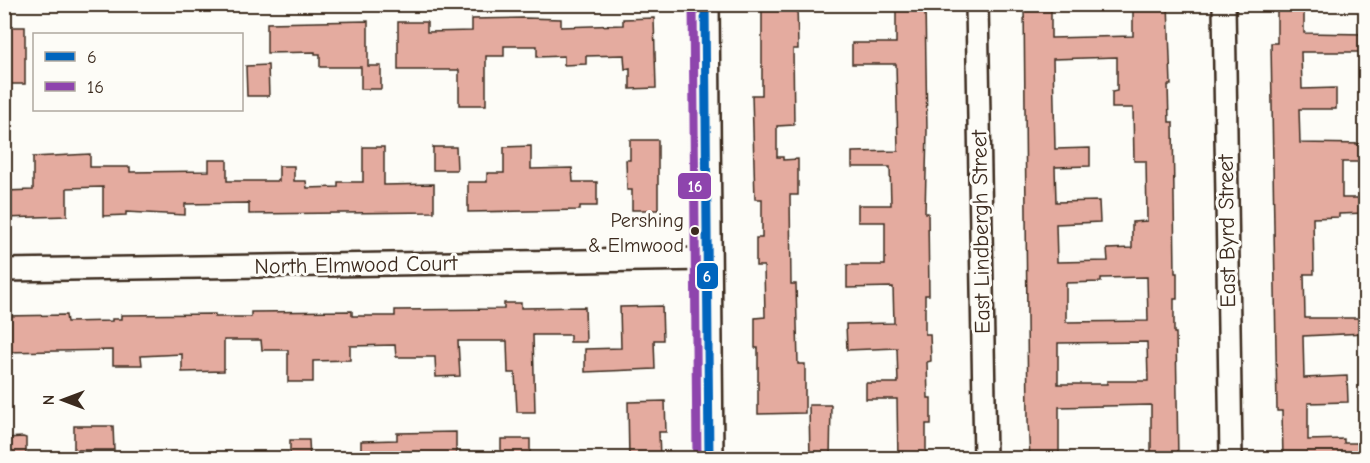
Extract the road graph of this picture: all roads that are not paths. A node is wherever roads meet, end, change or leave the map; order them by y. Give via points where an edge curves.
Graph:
1 (705, 4) edge
2 (977, 4) edge
3 (1224, 4) edge
4 (708, 259) junction
5 (4, 270) edge
6 (709, 459) edge
7 (985, 459) edge
8 (1231, 459) edge

1 - 4 street
2 - 7 street, East Lindbergh Street
3 - 8 street, East Byrd Street
4 - 5 street, North Elmwood Court
4 - 6 street

